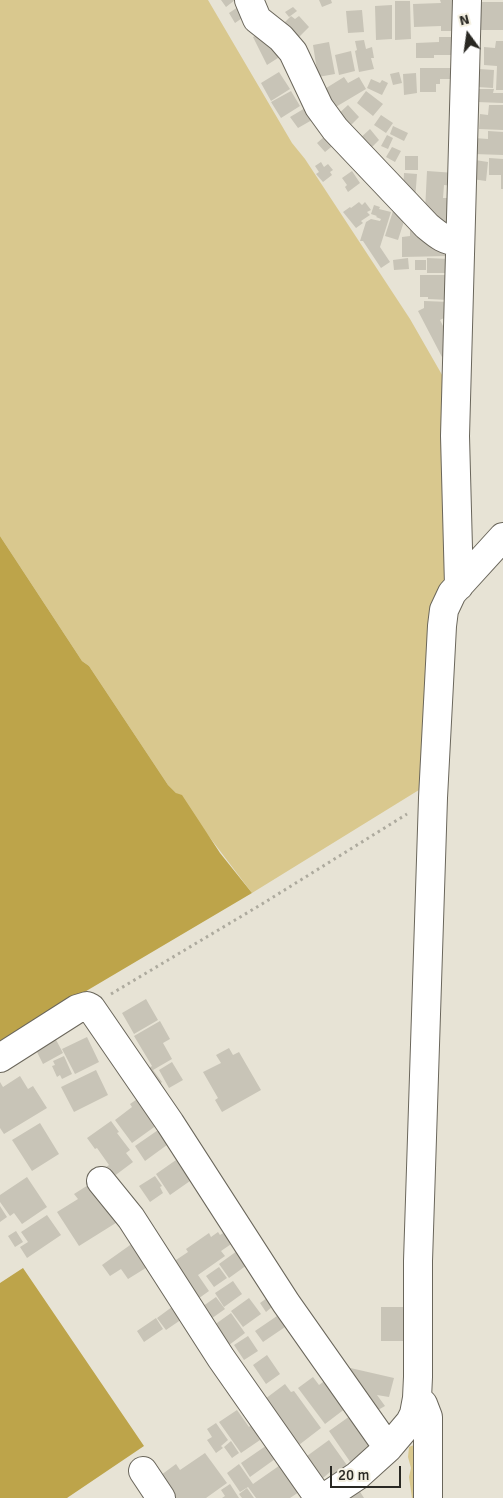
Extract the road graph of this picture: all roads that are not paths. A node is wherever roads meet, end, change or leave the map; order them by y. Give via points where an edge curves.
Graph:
1 (249, 0) edge
2 (467, 0) edge
3 (460, 242) junction
4 (503, 537) edge
5 (459, 586) junction
6 (0, 1058) edge
7 (102, 1181) dead end
8 (417, 1398) junction
9 (388, 1448) junction
10 (143, 1471) dead end
11 (161, 1498) edge
12 (319, 1498) edge
13 (324, 1498) edge
14 (428, 1498) edge

1 - 3 street via 257,19 293,52 319,107 335,129 427,226 450,242
2 - 3 street
3 - 5 street via 455,436
4 - 5 street
5 - 8 street via 443,615 433,798 418,1251
6 - 9 street via 77,1009 90,1007 170,1123 286,1303
7 - 12 street via 136,1226 221,1358
8 - 9 street via 410,1422
8 - 14 street via 428,1417
9 - 13 street via 357,1476
10 - 11 street

